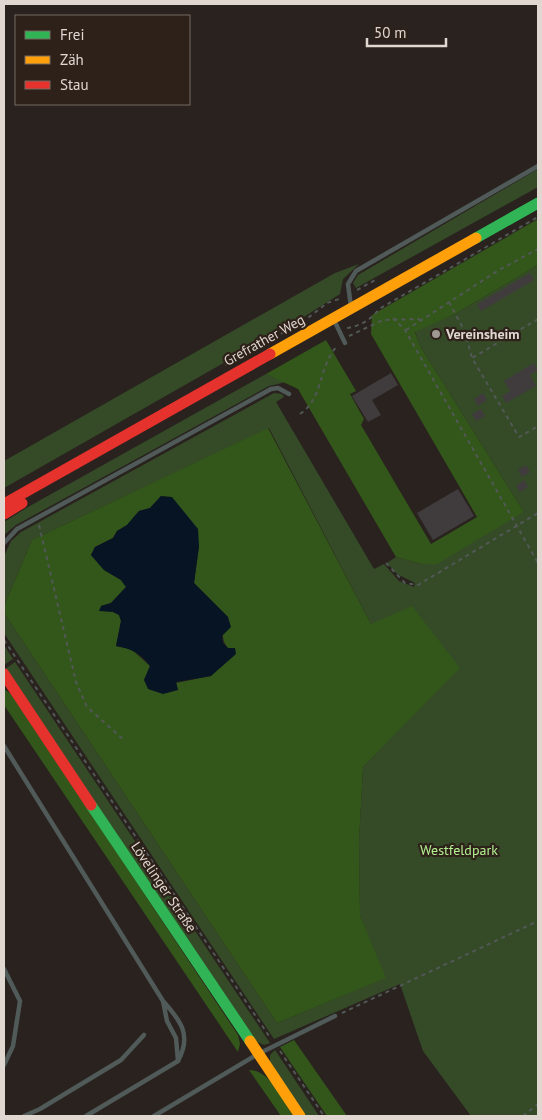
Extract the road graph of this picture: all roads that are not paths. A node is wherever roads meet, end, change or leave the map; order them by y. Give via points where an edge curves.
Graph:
1 (538, 166) edge
2 (538, 203) edge
3 (352, 308) junction
4 (336, 324) junction
5 (344, 341) road end
6 (289, 394) dead end
7 (50, 477) junction
8 (4, 504) edge
9 (4, 514) edge
10 (4, 543) edge
11 (4, 674) edge
12 (4, 746) edge
13 (4, 970) edge
14 (163, 1001) junction
15 (335, 1016) road end
16 (144, 1035) dead end
17 (258, 1054) junction
18 (178, 1061) junction
19 (4, 1065) edge
20 (28, 1116) edge
21 (86, 1116) edge
22 (154, 1116) edge
23 (300, 1116) edge

1 - 3 lane via 356,271 349,280 348,295
2 - 3 main road, Grefrather Weg
3 - 4 main road, Grefrather Weg
4 - 5 lane
4 - 7 main road, Grefrather Weg
6 - 10 lane via 278,388 271,389 17,529
7 - 8 main road, Grefrather Weg
7 - 9 main road via 44,490
11 - 17 main road, Lövelinger Straße
12 - 14 lane
13 - 19 lane via 20,1001 13,1046
14 - 18 lane via 167,1021 176,1038
14 - 18 lane via 183,1029 185,1047
15 - 17 lane
16 - 20 lane via 121,1060
17 - 22 lane
17 - 23 main road, Lövelinger Straße
18 - 21 lane

